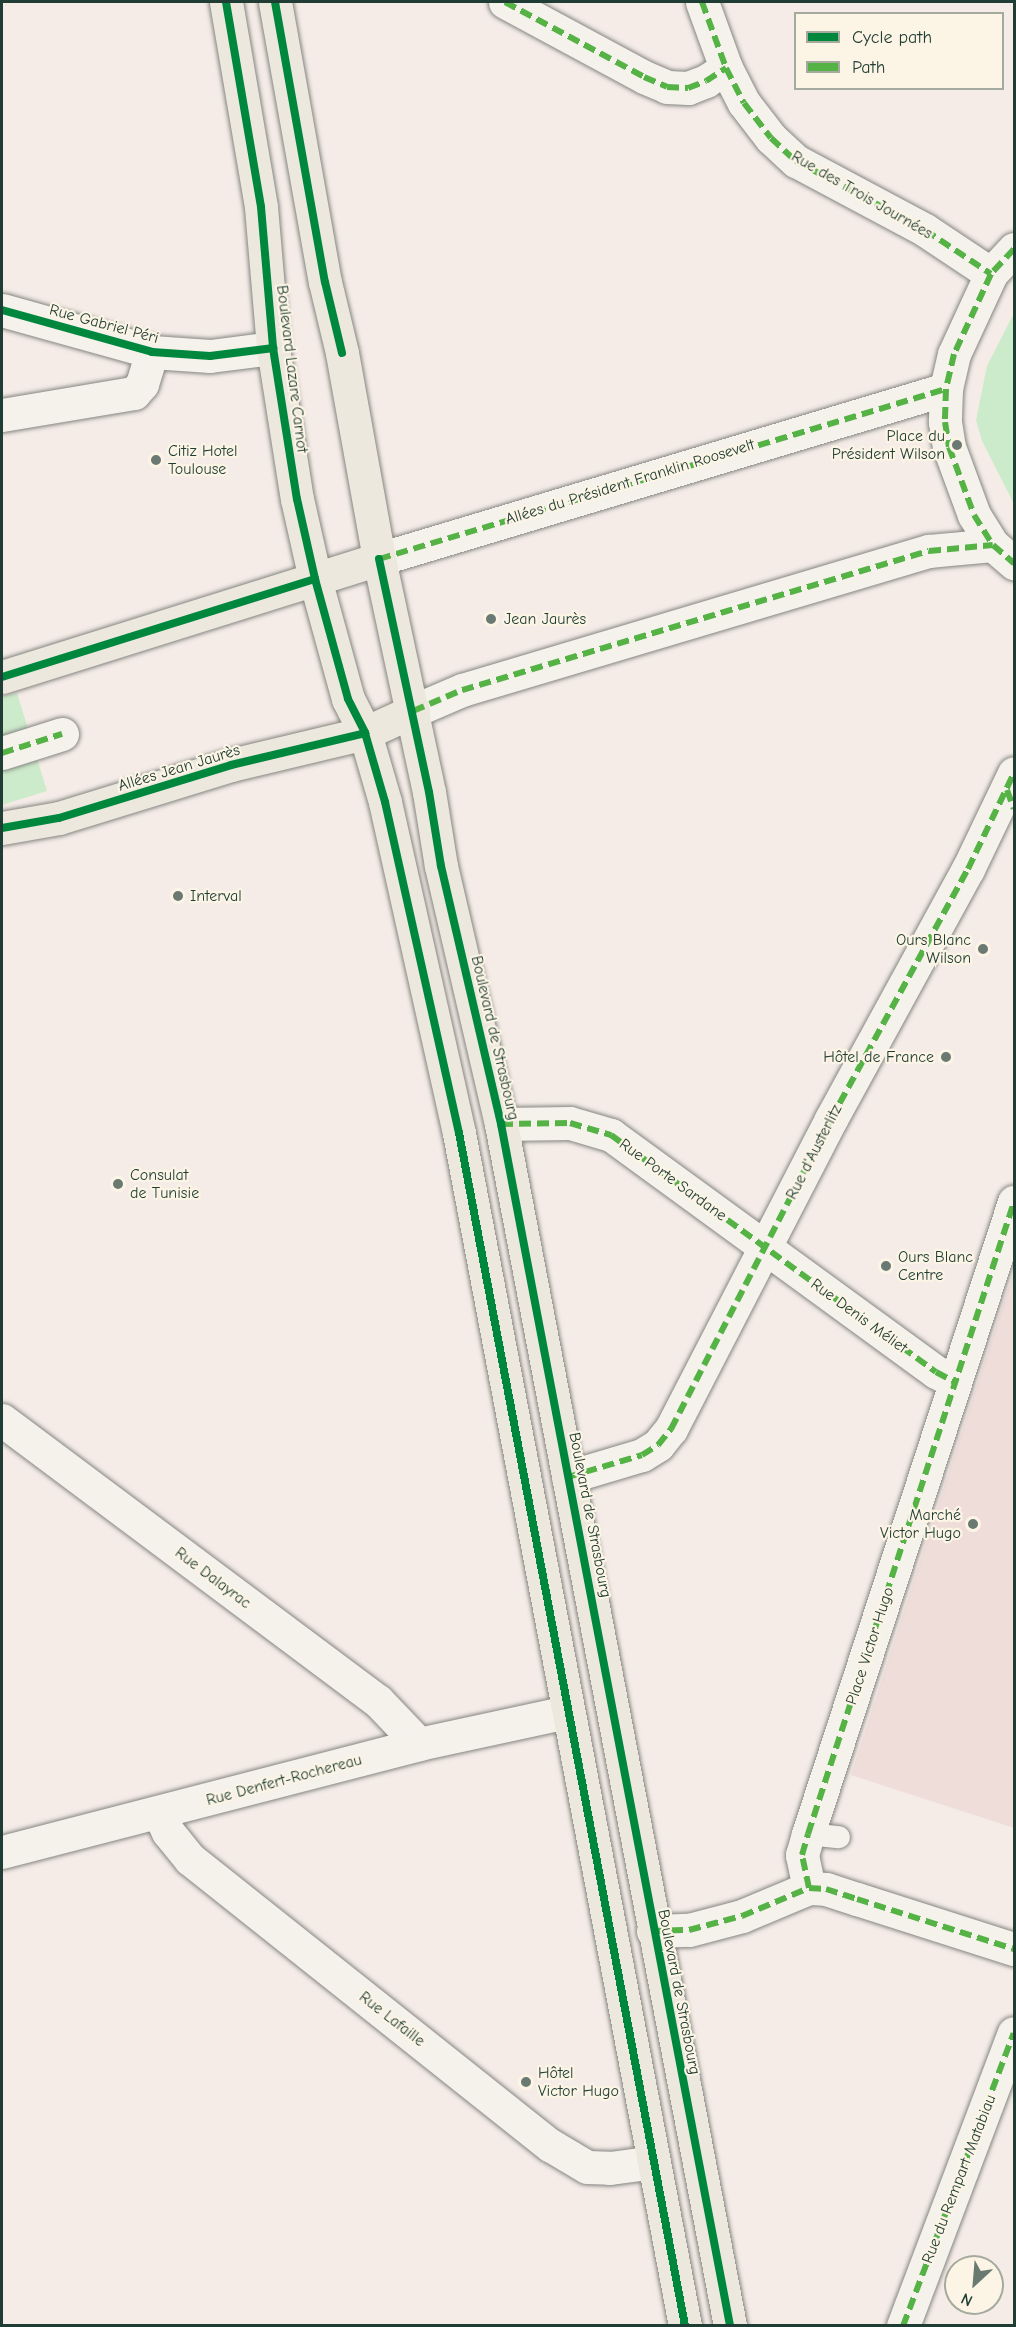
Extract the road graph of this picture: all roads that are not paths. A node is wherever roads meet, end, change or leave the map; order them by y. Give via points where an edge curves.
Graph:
1 (226, 2) edge
2 (275, 2) edge
3 (505, 2) edge
4 (702, 2) edge
5 (726, 68) junction
6 (1014, 249) edge
7 (991, 274) junction
8 (2, 310) edge
9 (273, 348) junction
10 (152, 352) junction
11 (945, 389) junction
12 (2, 415) edge
13 (1004, 554) edge
14 (379, 558) junction
15 (315, 579) junction
16 (2, 677) edge
17 (413, 711) junction
18 (365, 733) junction
19 (63, 734) dead end
20 (2, 753) edge
21 (1012, 791) edge
22 (2, 828) edge
23 (501, 1124) junction
24 (1014, 1204) edge
25 (766, 1248) junction
26 (955, 1382) junction
27 (2, 1420) edge
28 (568, 1477) junction
29 (567, 1712) junction
30 (419, 1744) junction
31 (159, 1813) junction
32 (2, 1852) edge
33 (810, 1888) junction
34 (653, 1930) junction
35 (1014, 1949) edge
36 (1014, 2033) edge
37 (654, 2162) junction
38 (685, 2325) edge
39 (730, 2325) edge
40 (903, 2325) edge

1 - 9 main road, Boulevard Lazare Carnot via 261,207
2 - 14 main road
3 - 5 street via 667,87 688,88
4 - 5 street, Rue des Trois Journées
5 - 7 street, Rue des Trois Journées via 744,103 771,138 796,161 925,230
6 - 7 street
7 - 11 street via 954,354
8 - 10 street, Rue Gabriel Péri
9 - 10 street, Rue Gabriel Péri via 210,356
9 - 15 main road, Boulevard Lazare Carnot via 291,465
10 - 12 street via 142,384 134,393
11 - 13 street via 949,447 974,516
11 - 14 street, Allées du Président Franklin Roosevelt
13 - 17 street via 929,551 462,690
14 - 15 main road, Allées du Président Franklin Roosevelt
14 - 17 main road
15 - 16 main road
15 - 18 main road, Boulevard Lazare Carnot via 348,699
17 - 18 main road
17 - 23 main road, Boulevard de Strasbourg via 441,866
18 - 22 main road, Allées Jean Jaurès via 231,765 59,818
18 - 29 main road via 385,802 459,1133
19 - 20 street
21 - 25 street, Rue d'Austerlitz via 831,1119
23 - 25 street, Rue Porte Sardane via 570,1123 611,1135
23 - 28 main road, Boulevard de Strasbourg
24 - 26 street, Place Victor Hugo
25 - 26 street, Rue Denis Méliet
25 - 28 street, Rue d'Austerlitz via 671,1429 658,1445 642,1455
26 - 33 street, Place Victor Hugo via 824,1836 802,1855
27 - 30 street, Rue Dalayrac via 378,1701
28 - 34 main road, Boulevard de Strasbourg
29 - 30 street, Rue Denfert-Rochereau
29 - 37 main road
30 - 31 street, Rue Denfert-Rochereau
31 - 32 street, Rue Denfert-Rochereau
31 - 37 street, Rue Lafaille via 168,1832 190,1858 550,2145 587,2167
33 - 34 street via 742,1916 689,1930
33 - 35 street via 847,1895
34 - 39 main road, Boulevard de Strasbourg
36 - 40 street, Rue du Rempart Matabiau
37 - 38 main road

